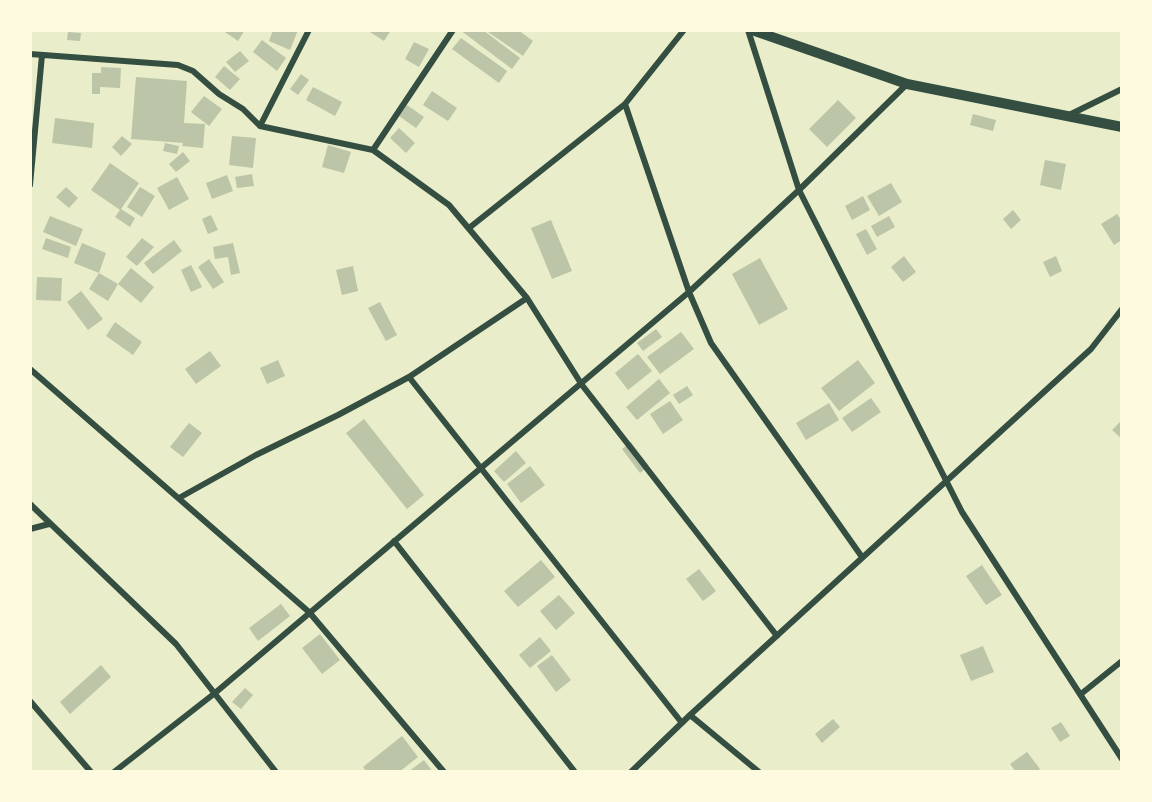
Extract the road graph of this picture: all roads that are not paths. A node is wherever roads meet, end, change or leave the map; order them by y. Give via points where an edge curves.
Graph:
1 (309, 30) edge
2 (453, 30) edge
3 (684, 30) edge
4 (750, 30) edge
5 (30, 54) edge
6 (42, 55) junction
7 (907, 84) junction
8 (1122, 89) edge
9 (625, 104) junction
10 (1068, 115) junction
11 (260, 126) junction
12 (1122, 127) edge
13 (373, 150) junction
14 (30, 185) edge
15 (799, 190) junction
16 (469, 228) junction
17 (689, 292) junction
18 (527, 298) junction
19 (1122, 309) edge
20 (30, 369) edge
21 (409, 377) junction
22 (582, 385) junction
23 (480, 469) junction
24 (946, 480) junction
25 (179, 498) junction
26 (30, 504) edge
27 (49, 524) junction
28 (30, 529) edge
29 (394, 542) junction
30 (862, 557) junction
31 (309, 612) junction
32 (777, 636) junction
33 (1122, 661) edge
34 (215, 693) junction
35 (1081, 694) junction
36 (30, 701) edge
37 (690, 715) junction
38 (682, 723) junction
39 (1122, 759) edge
40 (631, 771) edge
41 (91, 772) edge
42 (114, 772) edge
43 (275, 772) edge
44 (444, 772) edge
45 (575, 772) edge
46 (759, 772) edge

1 - 11 street
2 - 13 street
3 - 9 street
4 - 7 main road
4 - 15 street
5 - 6 street
6 - 11 street via 178,65 193,71
6 - 14 street
7 - 10 main road
7 - 15 street
8 - 10 street
9 - 16 street
9 - 17 street
10 - 12 main road
11 - 13 street
13 - 16 street via 449,205
15 - 17 street
15 - 24 street
16 - 18 street
17 - 22 street
17 - 30 street via 711,343
18 - 21 street
18 - 22 street
19 - 24 street via 1091,349
20 - 25 street
21 - 23 street
21 - 25 street
22 - 23 street
22 - 32 street
23 - 29 street
23 - 38 street
24 - 30 street
24 - 35 street via 962,512
25 - 31 street
26 - 27 street
27 - 28 street
27 - 34 street via 176,644
29 - 31 street
29 - 45 street
30 - 32 street
31 - 34 street
31 - 44 street
32 - 37 street
33 - 35 street
34 - 42 street
34 - 43 street
35 - 39 street
36 - 41 street
37 - 38 street
37 - 46 street
38 - 40 street

